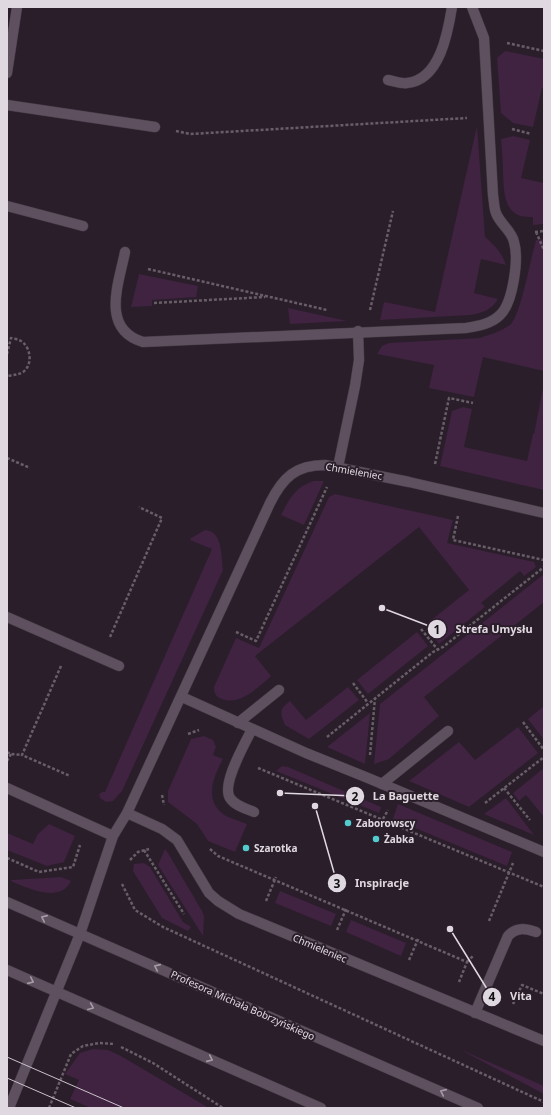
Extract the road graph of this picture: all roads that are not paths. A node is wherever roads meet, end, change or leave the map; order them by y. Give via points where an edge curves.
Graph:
1 (17, 7) edge
2 (452, 7) edge
3 (472, 7) edge
4 (7, 73) edge
5 (388, 80) dead end
6 (7, 105) edge
7 (155, 127) road end
8 (7, 206) edge
9 (83, 226) dead end
10 (125, 252) dead end
11 (358, 331) junction
12 (338, 467) junction
13 (544, 513) edge
14 (7, 617) edge
15 (119, 666) dead end
16 (279, 690) dead end
17 (182, 697) junction
18 (238, 722) junction
19 (252, 729) junction
20 (448, 731) dead end
21 (382, 784) junction
22 (7, 788) edge
23 (254, 812) dead end
24 (127, 813) junction
25 (113, 836) junction
26 (544, 852) edge
27 (7, 902) edge
28 (536, 932) dead end
29 (80, 934) junction
30 (7, 970) edge
31 (56, 992) junction
32 (475, 1013) junction
33 (544, 1041) edge
34 (9, 1108) edge
35 (321, 1108) edge
36 (478, 1108) edge

1 - 4 street
2 - 5 street via 445,43 430,70 406,84
3 - 11 street via 484,38 496,214 514,241 516,267 509,300 501,315 476,326
6 - 7 street
8 - 9 street
10 - 11 street via 115,303 118,320 126,334 133,339 152,342
11 - 12 street via 356,386
12 - 13 street, Chmieleniec
12 - 17 street, Chmieleniec via 317,465 300,469 285,479 275,494
14 - 15 street
16 - 18 street
17 - 18 street
17 - 24 street, Chmieleniec
18 - 19 street
19 - 21 street
19 - 23 street via 236,762 228,794 234,803
20 - 21 street
21 - 26 street
22 - 25 street
24 - 25 street, Chmieleniec
24 - 32 street, Chmieleniec via 162,829 177,840 209,893 234,911
25 - 29 street, Chmieleniec
29 -> 27 street, Profesora Michała Bobrzyńskiego
28 - 32 street via 520,929 508,936
29 - 31 street, Chmieleniec
36 -> 29 street, Profesora Michała Bobrzyńskiego
30 -> 31 street
31 - 34 street, Chmieleniec
31 -> 35 street
32 - 33 street, Chmieleniec

